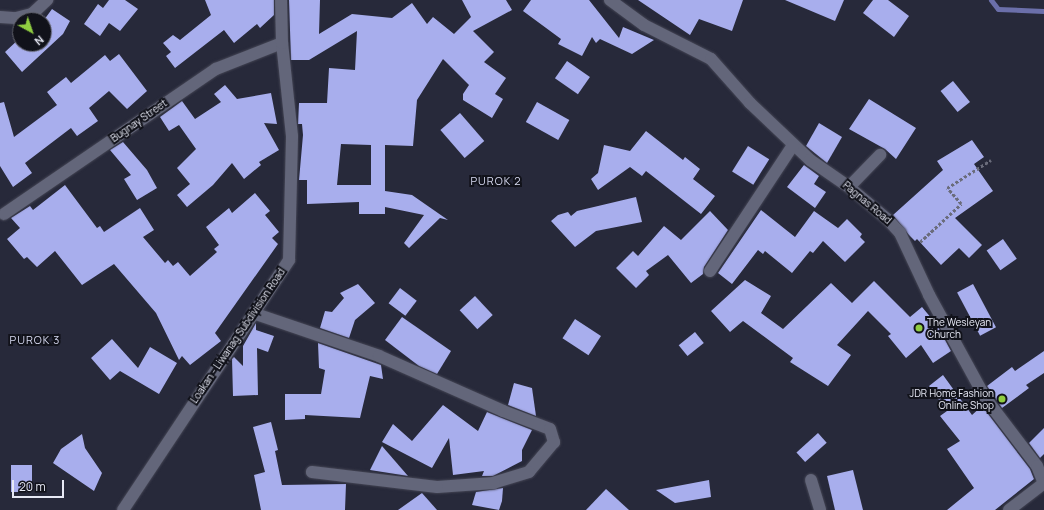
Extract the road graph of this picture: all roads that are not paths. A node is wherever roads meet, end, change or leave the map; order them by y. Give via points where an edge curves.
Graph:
1 (46, 0) edge
2 (281, 0) edge
3 (610, 0) edge
4 (0, 17) edge
5 (282, 43) junction
6 (793, 145) junction
7 (880, 155) dead end
8 (849, 187) junction
9 (4, 214) dead end
10 (710, 271) dead end
11 (253, 313) junction
12 (312, 472) dead end
13 (811, 480) dead end
14 (1044, 483) edge
15 (123, 510) edge
16 (820, 510) edge
17 (1009, 510) edge

1 - 4 street via 32,14 16,18
2 - 5 street, Loakan - Liwanag Subdivision Road
3 - 6 street, Pagnas Road via 644,25 711,60
5 - 9 street, Bugnay Street via 216,68
5 - 11 street, Loakan - Liwanag Subdivision Road via 292,136 291,248 289,260
6 - 8 street, Pagnas Road
6 - 10 street
7 - 8 street
8 - 14 street, Pagnas Road via 900,233 929,295 982,393 1037,466
11 - 12 street via 379,356 503,412 550,429 554,442 529,472 494,483 437,487
11 - 15 street, Loakan - Liwanag Subdivision Road
13 - 16 street
14 - 17 street, Pagnas Road

